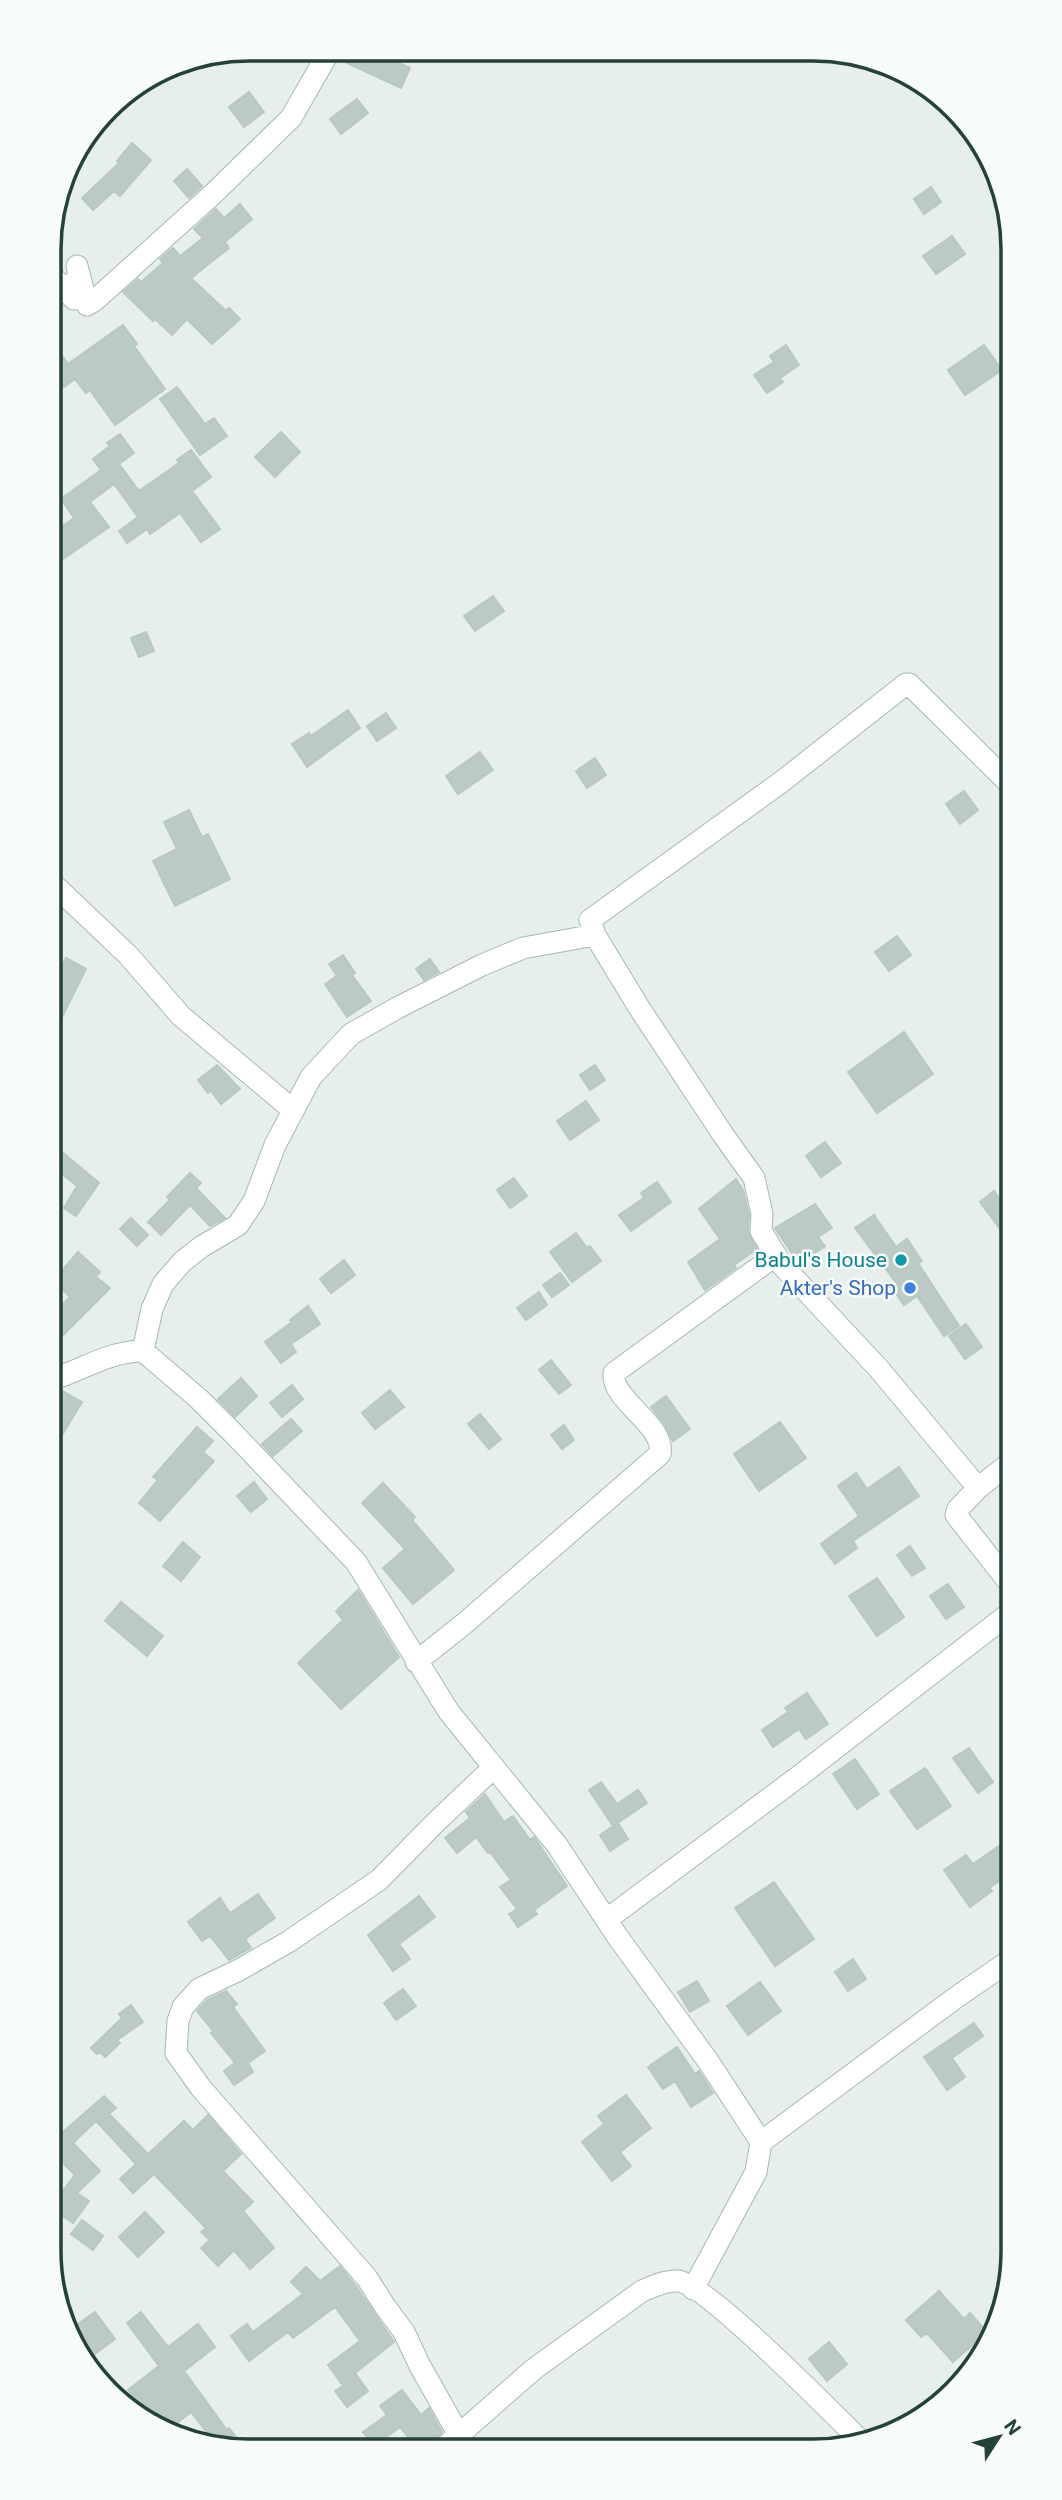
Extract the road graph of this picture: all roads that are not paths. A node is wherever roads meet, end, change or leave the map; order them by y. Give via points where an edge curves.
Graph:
1 (324, 61) edge
2 (77, 266) junction
3 (62, 286) edge
4 (62, 286) edge
5 (1001, 775) edge
6 (62, 893) edge
7 (595, 935) junction
8 (293, 1110) junction
9 (776, 1255) junction
10 (143, 1351) junction
11 (61, 1376) edge
12 (1000, 1471) edge
13 (978, 1488) junction
14 (1000, 1572) edge
15 (1000, 1620) edge
16 (416, 1662) junction
17 (494, 1768) junction
18 (606, 1920) junction
19 (1000, 1967) edge
20 (761, 2143) junction
21 (693, 2289) junction
22 (852, 2434) edge
23 (452, 2439) edge
24 (453, 2439) edge

1 - 2 street via 290,118 213,194 87,305
2 - 3 street via 74,299
2 - 4 street
5 - 7 street via 906,684 780,783 590,920
6 - 8 street via 128,956 181,1016
7 - 8 street via 523,948 362,1027 311,1077
7 - 9 street via 754,1178 761,1231
8 - 10 street via 254,1201 238,1225 201,1247 163,1284
9 - 13 street
9 - 16 street via 614,1373 625,1397 657,1436 660,1454
10 - 11 street via 104,1357
10 - 16 street via 199,1399 356,1562
12 - 13 street
13 - 14 street via 956,1515
15 - 18 street
16 - 17 street
17 - 18 street via 556,1846
17 - 23 street via 379,1880 288,1941 199,1989 183,2007 178,2021 176,2053 201,2088 367,2278 404,2332
18 - 20 street
19 - 20 street
20 - 21 street via 756,2172
21 - 22 street via 713,2301
21 - 24 street via 680,2281 642,2291 534,2369

